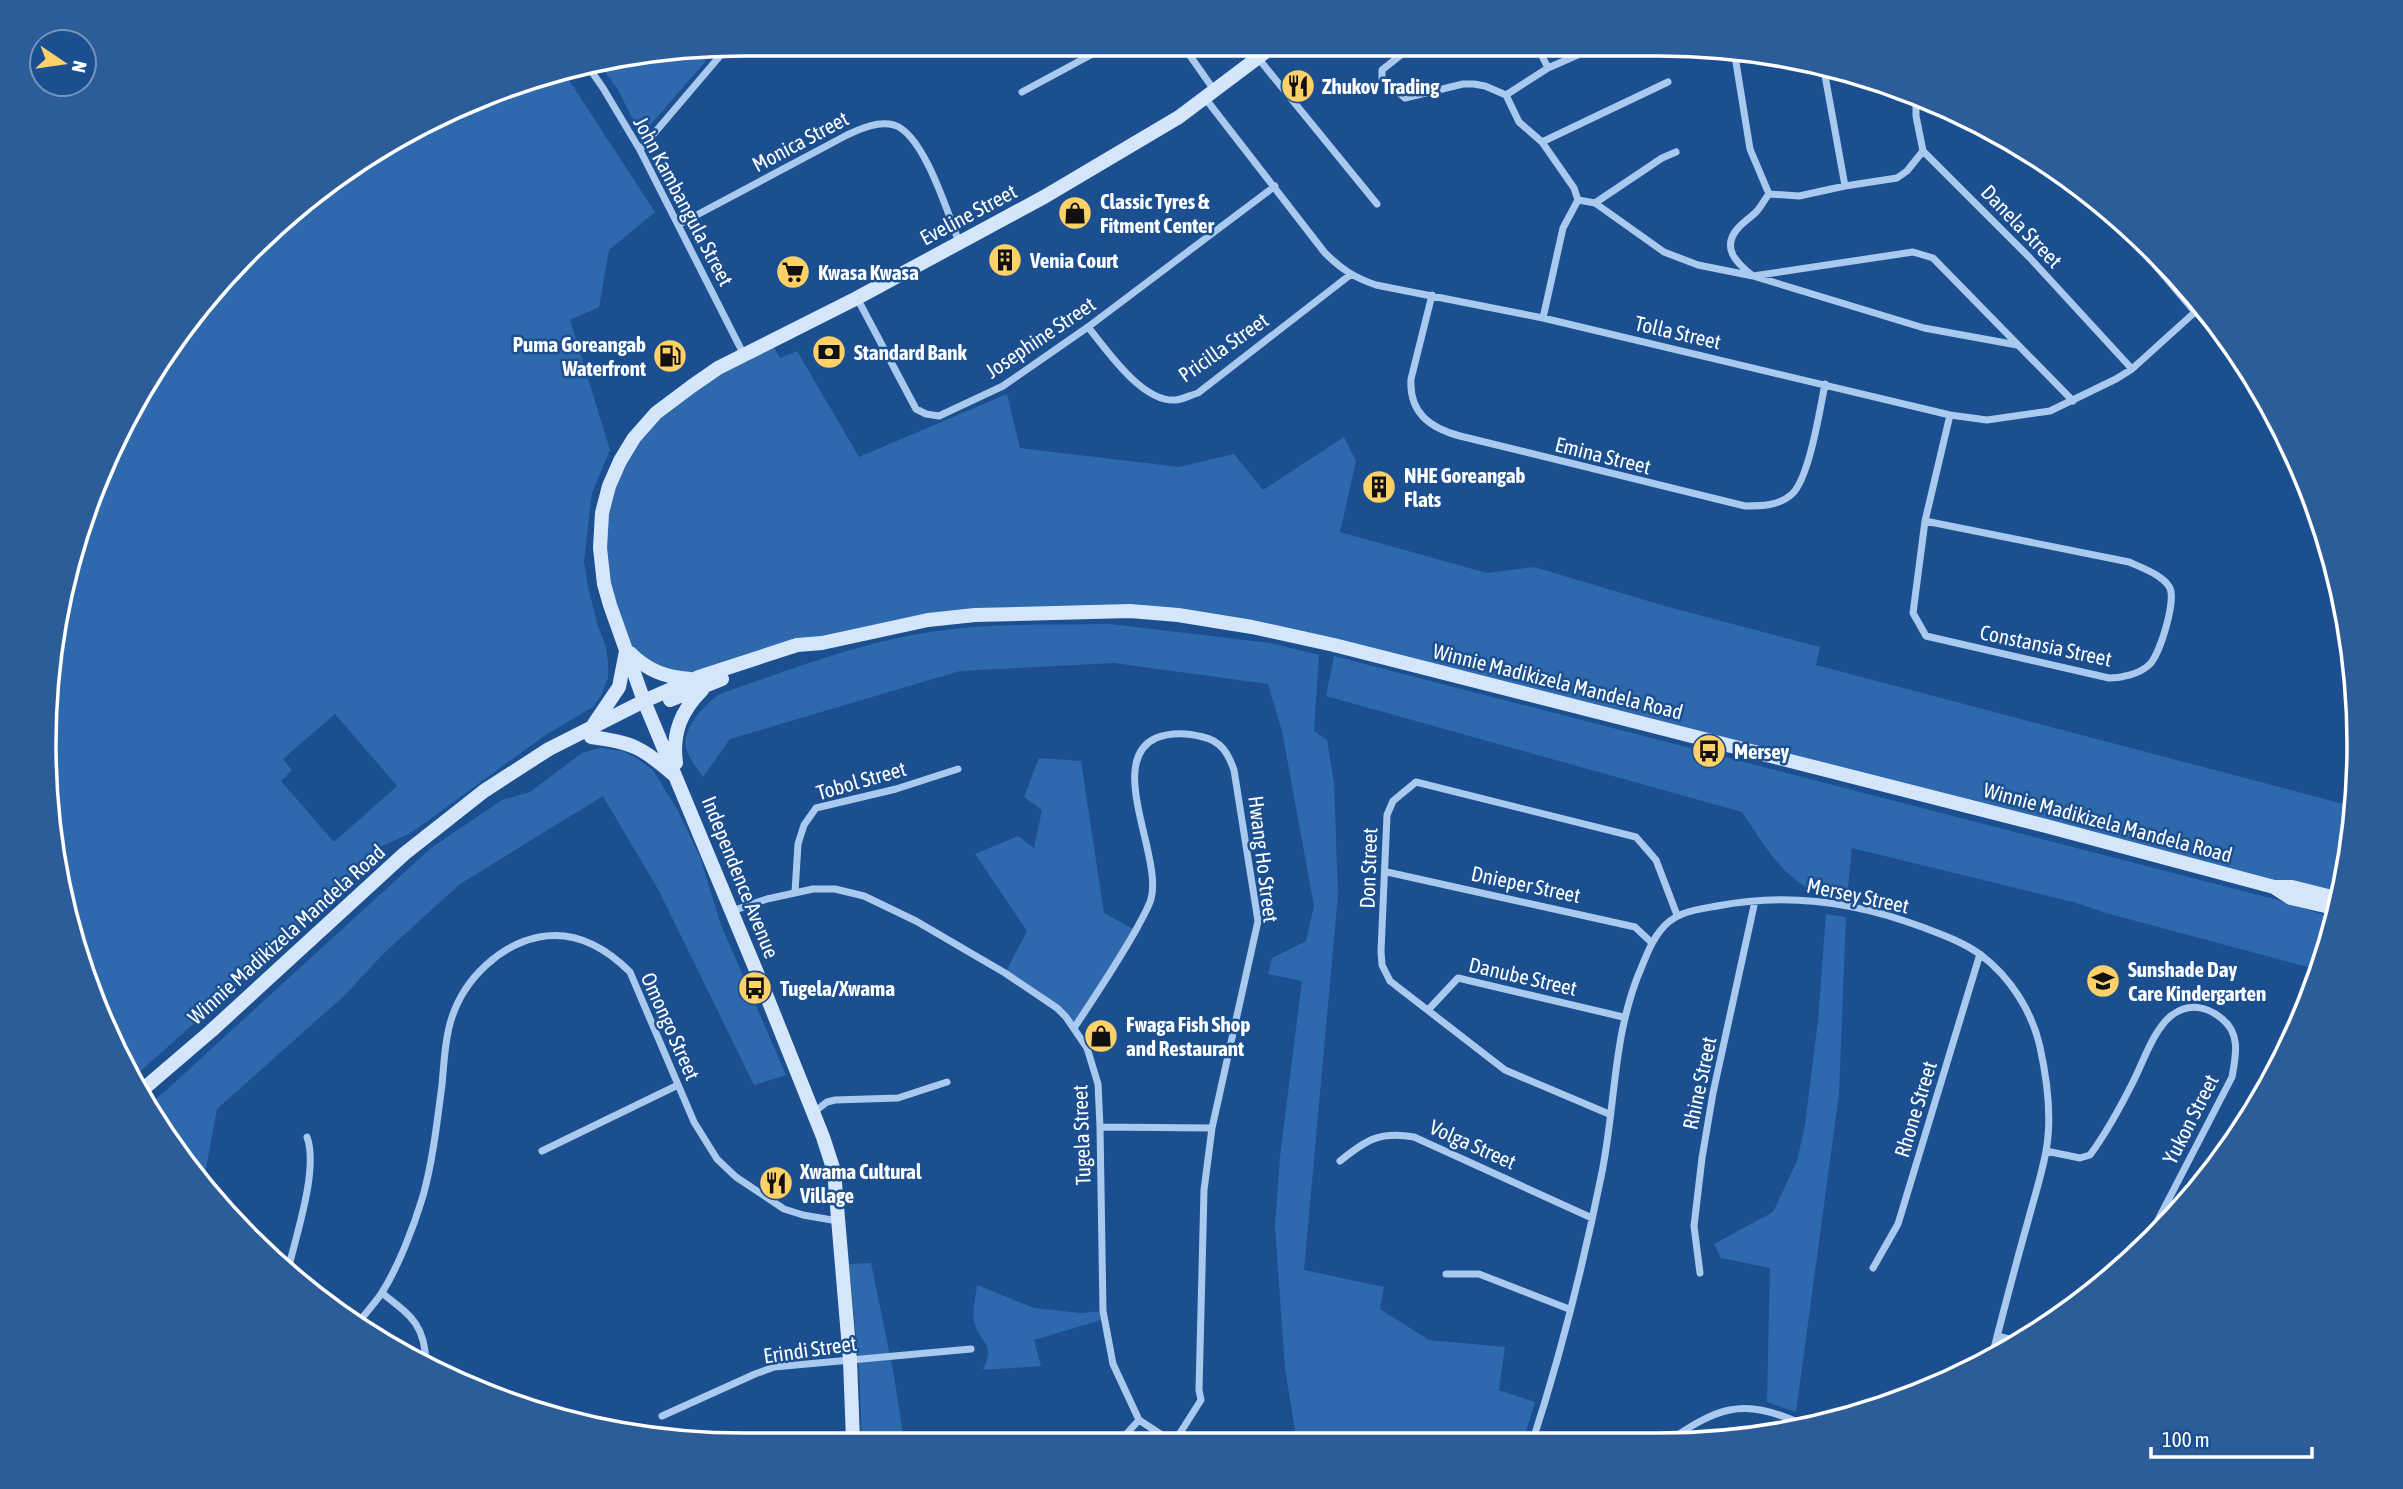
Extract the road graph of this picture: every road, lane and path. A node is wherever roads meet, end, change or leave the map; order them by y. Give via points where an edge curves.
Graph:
1 (1089, 56) edge
2 (1189, 56) edge
3 (1260, 56) edge
4 (1265, 56) edge
5 (1400, 56) edge
6 (1542, 56) edge
7 (1575, 56) edge
8 (718, 57) edge
9 (1736, 61) edge
10 (1548, 68) junction
11 (593, 73) edge
12 (1825, 76) edge
13 (1668, 82) dead end
14 (1022, 92) dead end
15 (1209, 95) junction
16 (1506, 95) junction
17 (1916, 106) edge
18 (1542, 142) junction
19 (640, 150) junction
20 (1676, 152) dead end
21 (1923, 152) junction
22 (1275, 186) junction
23 (1844, 186) junction
24 (1769, 194) junction
25 (1578, 200) junction
26 (1595, 202) junction
27 (1377, 204) dead end
28 (678, 225) junction
29 (959, 243) junction
30 (1350, 275) junction
31 (1753, 276) junction
32 (1432, 295) junction
33 (857, 298) junction
34 (2195, 312) edge
35 (1543, 318) junction
36 (1088, 327) junction
37 (2019, 346) junction
38 (744, 355) junction
39 (2132, 369) junction
40 (1825, 384) junction
41 (2073, 401) junction
42 (1950, 415) junction
43 (1925, 521) junction
44 (626, 650) junction
45 (706, 680) junction
46 (646, 705) junction
47 (591, 732) junction
48 (958, 769) dead end
49 (678, 778) junction
50 (1387, 872) junction
51 (2274, 887) junction
52 (795, 892) junction
53 (2330, 897) edge
54 (1755, 901) junction
55 (2328, 907) edge
56 (731, 911) junction
57 (1677, 915) junction
58 (1652, 943) junction
59 (1980, 954) junction
60 (1428, 1010) junction
61 (1623, 1017) junction
62 (1074, 1028) junction
63 (947, 1082) dead end
64 (678, 1085) junction
65 (147, 1086) edge
66 (813, 1113) junction
67 (1609, 1114) junction
68 (1100, 1127) junction
69 (1212, 1128) junction
70 (307, 1137) dead end
71 (542, 1151) dead end
72 (2046, 1151) junction
73 (1340, 1161) dead end
74 (2161, 1214) edge
75 (1592, 1218) junction
76 (838, 1221) junction
77 (290, 1261) edge
78 (1873, 1268) dead end
79 (1700, 1273) dead end
80 (1446, 1274) dead end
81 (382, 1293) junction
82 (1569, 1309) junction
83 (363, 1318) edge
84 (1997, 1336) junction
85 (2007, 1338) edge
86 (1995, 1345) edge
87 (971, 1349) dead end
88 (426, 1354) edge
89 (850, 1360) junction
90 (662, 1416) dead end
91 (1139, 1420) junction
92 (1792, 1420) edge
93 (853, 1433) edge
94 (1127, 1433) edge
95 (1160, 1433) edge
96 (1178, 1433) edge
97 (1535, 1433) edge
98 (1681, 1433) edge

1 - 14 street
2 - 15 street, Tolla Street
3 - 15 main road, Eveline Street
4 - 27 street
5 - 16 street via 1381,76 1405,98 1474,84
6 - 10 street
7 - 10 street
8 - 19 street
9 - 24 street via 1750,149
10 - 16 street
11 - 19 street, John Kambangula Street
12 - 23 street
13 - 18 street
15 - 22 street, Tolla Street
15 - 29 main road, Eveline Street via 1146,137
16 - 18 street via 1519,122
17 - 21 street
18 - 25 street
19 - 28 street, John Kambangula Street
20 - 26 street
21 - 23 street via 1897,178
21 - 39 street, Danela Street via 2030,258
22 - 30 street, Tolla Street via 1325,253
22 - 36 street, Josephine Street
23 - 24 street via 1799,196
24 - 31 street via 1731,242 1736,263
25 - 26 street
25 - 35 street via 1561,236
26 - 31 street via 1664,252 1698,265
28 - 29 street, Monica Street via 847,135 884,124 897,126 912,137
28 - 38 street, John Kambangula Street
29 - 33 main road, Eveline Street
30 - 32 street, Tolla Street via 1376,285
30 - 36 street, Pricilla Street via 1198,393 1175,400 1153,394 1135,380
31 - 37 street via 1924,328
31 - 37 street via 1913,252 1933,258
32 - 35 street, Tolla Street
32 - 40 street, Emina Street via 1410,392 1415,410 1425,421 1441,431 1745,506 1774,503 1791,495 1802,482
33 - 36 street, Josephine Street via 916,409 939,416 1003,386
33 - 38 main road, Eveline Street
34 - 39 street, Tolla Street
35 - 40 street, Tolla Street
37 - 41 street
38 - 44 main road, Eveline Street via 656,413 634,438 609,486 600,548 604,584
39 - 41 street, Tolla Street
40 - 42 street, Tolla Street
41 - 42 street, Tolla Street via 2050,411 2011,418
42 - 43 street, Constansia Street
43 - 43 street, Constansia Street via 2145,569 2161,578 2172,599 2160,647 2150,664 2121,678 2109,678 1926,636 1913,613
44 - 45 main road via 660,674
44 - 46 main road, Eveline Street
44 - 47 main road via 618,687
45 - 46 main road, Winnie Madikizela Mandela Road
45 - 49 main road via 680,719 674,749
45 - 51 main road, Winnie Madikizela Mandela Road via 822,643 889,627 975,615 1130,611 1222,622 1361,652
46 - 47 main road, Winnie Madikizela Mandela Road
46 - 49 main road, Independence Avenue
47 - 49 main road via 645,750
47 - 65 main road, Winnie Madikizela Mandela Road via 461,810 404,855
48 - 52 street, Tobol Street via 816,808 798,844
49 - 56 main road, Independence Avenue
50 - 57 street, Don Street via 1387,815 1394,800 1416,782 1636,837 1656,860
50 - 58 street, Dnieper Street via 1635,927
50 - 60 street, Don Street via 1382,965 1390,981
51 - 53 main road, Winnie Madikizela Mandela Road
51 - 55 main road, Winnie Madikizela Mandela Road via 2291,898
52 - 56 street, Tugela Street
52 - 62 street, Tugela Street via 835,889 891,907 1005,973 1058,1009
54 - 57 street, Mersey Street
54 - 59 street, Mersey Street via 1801,899 1870,911 1955,940
54 - 79 street, Rhine Street via 1702,1158 1694,1226
56 - 66 main road, Independence Avenue
57 - 58 street
58 - 61 street
59 - 72 street, Mersey Street via 2002,973 2034,1026 2045,1082
59 - 78 street, Rhone Street via 1898,1224
60 - 61 street, Danube Street via 1458,978
60 - 67 street, Don Street via 1505,1070
61 - 67 street
62 - 68 street, Tugela Street via 1096,1071
62 - 69 street, Hwang Ho Street via 1150,902 1152,872 1135,788 1142,748 1168,734 1195,734 1219,743 1234,770 1258,921
63 - 66 street via 898,1098 835,1100
64 - 71 street
64 - 76 street, Omongo Street via 704,1140 729,1171 784,1209
64 - 81 street, Omongo Street via 630,972 614,956 587,941 545,936 493,959 473,978 452,1017 425,1186 409,1236
66 - 76 main road, Independence Avenue via 834,1171
67 - 75 street
68 - 69 street
68 - 91 street, Tugela Street via 1104,1319 1113,1364
69 - 96 street, Hwang Ho Street via 1201,1235 1200,1401
70 - 77 street via 312,1148 310,1176
72 - 74 street, Yukon Street via 2080,1158 2090,1155 2171,1016 2189,1007 2209,1009 2232,1026 2237,1048 2232,1077
72 - 84 street, Mersey Street
73 - 75 street, Volga Street via 1376,1136 1414,1136
75 - 82 street
76 - 89 main road, Independence Avenue
80 - 82 street via 1479,1274
81 - 83 street, Omongo Street
81 - 88 street via 421,1329
82 - 97 street
84 - 85 street
84 - 86 street, Mersey Street
87 - 89 street, Erindi Street
89 - 90 street, Erindi Street via 765,1369
89 - 93 main road, Independence Avenue
91 - 94 street
91 - 95 street
92 - 98 street via 1771,1412 1724,1410

